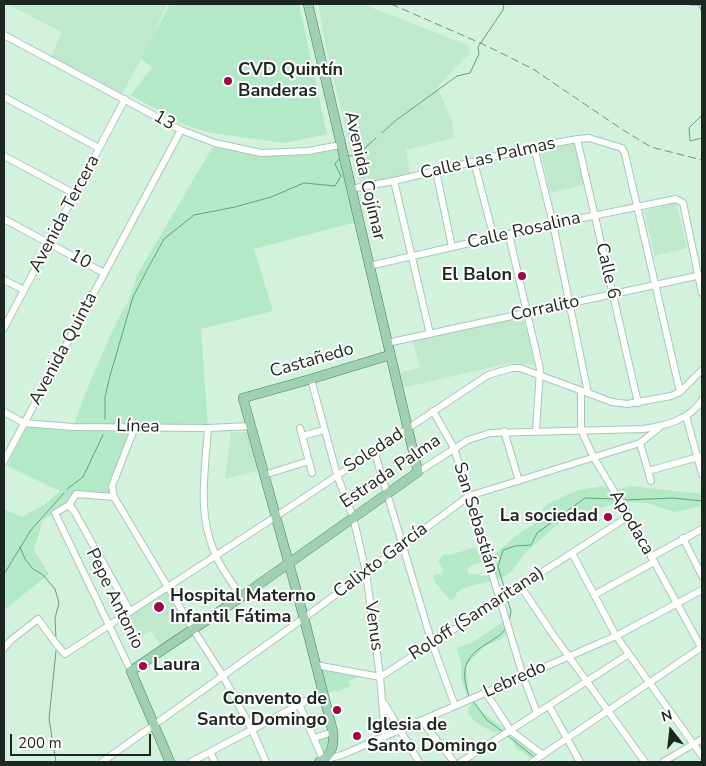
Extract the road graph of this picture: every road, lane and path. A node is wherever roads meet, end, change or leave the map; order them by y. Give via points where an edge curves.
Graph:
1 (308, 4) edge
2 (4, 35) edge
3 (4, 98) edge
4 (125, 99) junction
5 (181, 130) junction
6 (577, 139) junction
7 (534, 147) junction
8 (99, 148) junction
9 (342, 153) junction
10 (4, 156) edge
11 (474, 162) junction
12 (436, 172) junction
13 (394, 181) junction
14 (350, 189) junction
15 (75, 194) junction
16 (638, 207) junction
17 (595, 215) junction
18 (4, 219) edge
19 (553, 224) junction
20 (509, 234) junction
21 (494, 238) junction
22 (49, 243) junction
23 (452, 247) junction
24 (412, 256) junction
25 (369, 266) junction
26 (104, 273) junction
27 (700, 275) edge
28 (4, 280) edge
29 (656, 285) junction
30 (24, 290) junction
31 (702, 293) edge
32 (612, 294) junction
33 (569, 304) junction
34 (527, 313) junction
35 (4, 328) edge
36 (430, 334) junction
37 (387, 343) junction
38 (390, 355) junction
39 (702, 370) edge
40 (540, 375) junction
41 (311, 379) junction
42 (585, 392) junction
43 (680, 392) junction
44 (702, 400) edge
45 (638, 403) junction
46 (433, 411) junction
47 (4, 412) edge
48 (686, 416) junction
49 (24, 423) junction
50 (251, 426) junction
51 (135, 427) junction
52 (660, 427) junction
53 (208, 428) junction
54 (300, 428) dead end
55 (407, 429) junction
56 (324, 430) junction
57 (581, 430) junction
58 (504, 431) junction
59 (536, 431) junction
60 (302, 436) junction
61 (640, 443) junction
62 (454, 448) junction
63 (374, 450) junction
64 (700, 457) edge
65 (594, 458) junction
66 (4, 461) edge
67 (309, 461) junction
68 (418, 472) junction
69 (648, 472) junction
70 (312, 473) dead end
71 (702, 474) edge
72 (264, 475) junction
73 (337, 475) junction
74 (519, 481) junction
75 (651, 481) dead end
76 (386, 493) junction
77 (469, 496) junction
78 (114, 497) junction
79 (69, 505) junction
80 (629, 516) junction
81 (275, 517) junction
82 (353, 517) junction
83 (702, 529) edge
84 (683, 538) junction
85 (403, 544) junction
86 (572, 553) junction
87 (215, 555) junction
88 (652, 559) junction
89 (289, 563) junction
90 (366, 572) junction
91 (702, 576) edge
92 (167, 586) junction
93 (520, 587) junction
94 (702, 590) edge
95 (594, 595) junction
96 (241, 597) junction
97 (501, 599) junction
98 (678, 604) junction
99 (130, 611) junction
100 (304, 618) junction
101 (108, 625) junction
102 (193, 629) junction
103 (616, 636) junction
104 (432, 643) junction
105 (4, 648) edge
106 (702, 648) edge
107 (629, 654) junction
108 (569, 656) junction
109 (316, 664) junction
110 (130, 671) junction
111 (223, 676) junction
112 (523, 676) junction
113 (380, 677) junction
114 (587, 681) junction
115 (649, 682) junction
116 (323, 692) junction
117 (486, 692) junction
118 (382, 700) junction
119 (299, 704) junction
120 (455, 706) junction
121 (549, 706) junction
122 (608, 711) junction
123 (537, 713) junction
124 (422, 721) junction
125 (153, 727) junction
126 (252, 730) junction
127 (400, 730) junction
128 (508, 733) junction
129 (334, 736) junction
130 (385, 736) junction
131 (314, 738) junction
132 (702, 739) edge
133 (567, 740) junction
134 (694, 744) junction
135 (210, 752) junction
136 (342, 755) junction
137 (702, 756) edge
138 (537, 759) edge
139 (102, 762) edge
140 (170, 762) edge
141 (191, 762) edge
142 (215, 762) edge
143 (266, 762) edge
144 (322, 762) edge
145 (419, 762) edge
146 (454, 762) edge
147 (461, 762) edge
148 (580, 762) edge
149 (645, 762) edge
150 (663, 762) edge

1 - 9 main road, Avenida Cojímar
2 - 4 street, 13
3 - 8 street
4 - 5 street, 13
4 - 8 street, Avenida Tercera
5 - 9 street, 13 via 215,143 261,153
5 - 26 street, Avenida Quinta
6 - 7 street, Calle Las Palmas
6 - 16 street, Calle Las Palmas via 589,138 622,148
6 - 17 street, Calle 6
7 - 11 street, Calle Las Palmas
7 - 19 street, Apodaca
8 - 15 street, Avenida Tercera
9 - 14 main road, Avenida Cojímar
10 - 15 street
11 - 12 street, Calle Las Palmas
11 - 21 street
12 - 13 street, Calle Las Palmas
12 - 23 street
13 - 14 street, Calle Las Palmas
13 - 24 street
14 - 25 main road, Avenida Cojímar
15 - 22 street, Avenida Tercera
16 - 17 street, Calle Rosalina
16 - 27 street, Calle Rosalina via 676,199 683,203
16 - 29 street
17 - 19 street, Calle Rosalina
17 - 32 street, Calle 6
18 - 22 street, 10
19 - 20 street, Calle Rosalina
19 - 33 street, Apodaca
20 - 21 street, Calle Rosalina
20 - 34 street
21 - 23 street, Calle Rosalina
22 - 26 street, 10
22 - 30 street, Avenida Tercera
23 - 24 street, Calle Rosalina
24 - 25 street, Calle Rosalina
24 - 36 street
25 - 37 main road, Avenida Cojímar
26 - 49 street, Avenida Quinta
27 - 29 street, Corralito
27 - 31 street
28 - 30 street
29 - 32 street, Corralito
29 - 43 street
30 - 35 street, Avenida Tercera
32 - 33 street, Corralito
32 - 45 street, Calle 6
33 - 34 street, Corralito
33 - 42 street, Apodaca
34 - 36 street, Corralito
34 - 40 street
36 - 37 street, Corralito
37 - 38 main road, Avenida Cojímar
38 - 41 main road, Castañedo
38 - 55 main road, Avenida Cojímar
39 - 43 street, Soledad
40 - 42 street, Soledad
40 - 46 street, Soledad via 520,368 488,375
40 - 59 street
41 - 50 main road, Castañedo via 243,398
41 - 56 street, Venus
42 - 45 street, Soledad via 612,402
42 - 57 street, Apodaca
43 - 45 street, Soledad
44 - 48 street, Estrada Palma via 698,408
46 - 55 street, Soledad
46 - 62 street, San Sebastián
47 - 49 street
48 - 52 street, Estrada Palma
48 - 64 street
49 - 51 street, Línea
49 - 66 street, Avenida Quinta
50 - 53 street, Línea
50 - 72 main road
51 - 53 street, Línea
51 - 78 street via 112,486
52 - 57 street, Estrada Palma
52 - 61 street, Calixto García
53 - 87 street via 203,504
54 - 60 street
55 - 63 street, Soledad
55 - 68 main road, Avenida Cojímar
56 - 60 street
56 - 73 street, Venus
57 - 59 street, Estrada Palma
57 - 65 street, Apodaca
58 - 59 street, Estrada Palma
58 - 62 street, Estrada Palma via 478,435
58 - 74 street
60 - 67 street
61 - 65 street, Calixto García
61 - 69 street
62 - 68 street, Estrada Palma
62 - 77 street, San Sebastián
63 - 73 street, Soledad
63 - 76 street
64 - 69 street
64 - 71 street
65 - 74 street, Calixto García
65 - 80 street, Apodaca
67 - 70 street
67 - 72 street
68 - 76 main road, Estrada Palma
69 - 75 street
72 - 81 main road
73 - 81 street, Soledad
73 - 82 street, Venus
74 - 77 street, Calixto García
76 - 82 main road, Estrada Palma
76 - 85 street
77 - 85 street, Calixto García
77 - 97 street, San Sebastián
78 - 79 street, Pepe Antonio via 76,494
78 - 92 street
79 - 99 street
79 - 101 street, Pepe Antonio via 55,514
80 - 86 street, Roloff (Samaritana)
80 - 88 street, Apodaca
81 - 87 street, Soledad
81 - 89 main road
82 - 89 main road, Estrada Palma
82 - 90 street, Venus
83 - 84 street
84 - 88 street
84 - 91 street
85 - 90 street, Calixto García
85 - 104 street
86 - 93 street, Roloff (Samaritana)
86 - 95 street
87 - 92 street, Soledad
87 - 96 street
88 - 95 street
88 - 98 street, Apodaca
89 - 96 main road, Estrada Palma
89 - 100 main road
90 - 100 street, Calixto García
90 - 113 street, Venus
92 - 99 street, Soledad
92 - 102 street
93 - 97 street, Roloff (Samaritana)
93 - 108 street
94 - 98 street, Lebredo
95 - 103 street
96 - 102 main road, Estrada Palma
97 - 104 street, Roloff (Samaritana)
97 - 112 street, San Sebastián
98 - 103 street, Lebredo
98 - 106 street, Apodaca
99 - 101 street, Soledad
100 - 109 main road
100 - 111 street, Calixto García
101 - 105 street, Soledad via 66,654 38,619
101 - 110 street, Pepe Antonio
102 - 110 main road, Estrada Palma
102 - 111 street
103 - 107 street
103 - 108 street, Lebredo
104 - 113 street, Roloff (Samaritana)
104 - 120 street
106 - 115 street
107 - 114 street
107 - 115 street
108 - 112 street, Lebredo
108 - 114 street
109 - 113 street
109 - 116 main road
110 - 125 main road, Pepe Antonio
111 - 125 street, Calixto García
111 - 126 street
112 - 117 street, Lebredo
112 - 123 street, San Sebastián
113 - 118 street, Venus
114 - 121 street
114 - 122 street
115 - 122 street
115 - 134 street
116 - 119 street
116 - 129 main road
117 - 120 street, Lebredo
117 - 128 street
118 - 127 street, Venus
118 - 130 street, Venus
119 - 126 street
119 - 131 street
120 - 124 street, Lebredo
121 - 123 street
121 - 133 street
122 - 133 street
122 - 149 street
123 - 128 street
124 - 127 street, Lebredo
124 - 146 street
125 - 139 street, Calixto García
125 - 140 main road, Pepe Antonio
126 - 135 street
126 - 143 street
127 - 130 street, Lebredo
127 - 145 street, Venus
128 - 138 street
128 - 147 street
129 - 131 street
129 - 136 street via 337,752
129 - 144 main road via 331,752
130 - 136 street, Lebredo
131 - 144 street
132 - 134 street
133 - 138 street
133 - 148 street
134 - 137 street
134 - 150 street
135 - 141 street
135 - 142 street
136 - 144 street, Lebredo

